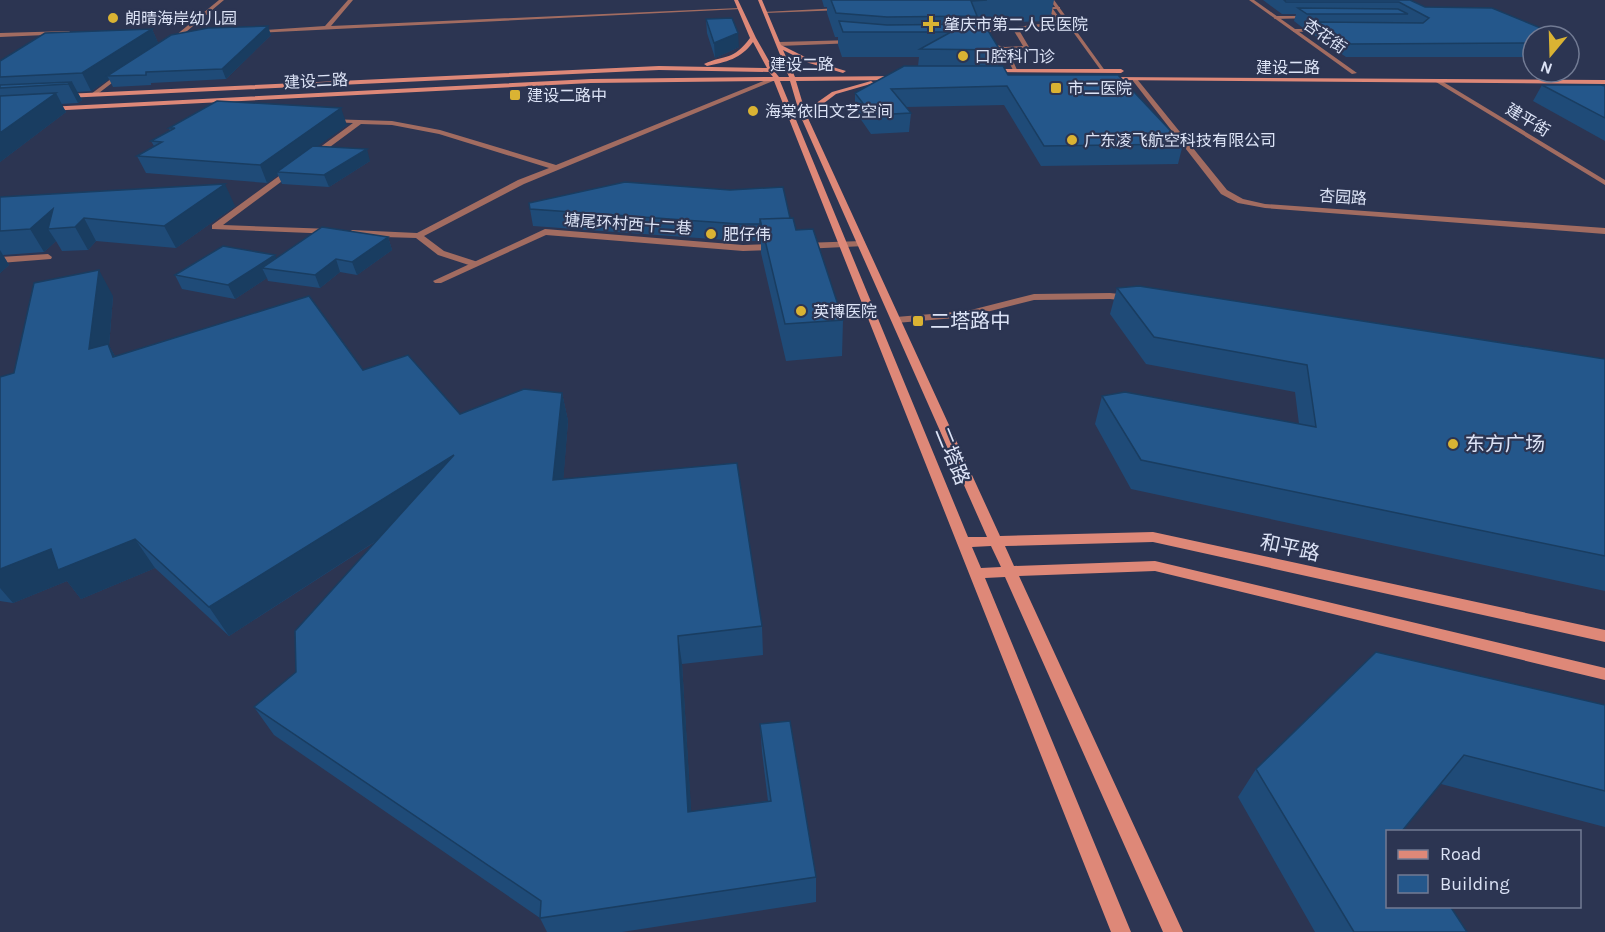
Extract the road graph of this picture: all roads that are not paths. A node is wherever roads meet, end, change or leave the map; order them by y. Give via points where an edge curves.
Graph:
1 (222, 0) edge
2 (351, 0) edge
3 (736, 0) edge
4 (760, 0) edge
5 (1043, 0) edge
6 (1052, 0) edge
7 (1251, 0) edge
8 (1049, 8) junction
9 (1058, 8) junction
10 (739, 9) junction
11 (849, 9) edge
12 (765, 12) junction
13 (1276, 18) junction
14 (1312, 18) edge
15 (326, 28) junction
16 (1016, 28) junction
17 (1295, 31) junction
18 (242, 32) edge
19 (1340, 32) edge
20 (183, 34) junction
21 (195, 34) edge
22 (0, 35) edge
23 (63, 38) edge
24 (753, 38) junction
25 (863, 43) edge
26 (779, 45) junction
27 (165, 46) edge
28 (1005, 49) junction
29 (659, 68) junction
30 (130, 69) edge
31 (788, 70) junction
32 (796, 70) dead end
33 (814, 70) dead end
34 (596, 71) junction
35 (843, 71) junction
36 (900, 71) edge
37 (981, 71) edge
38 (1016, 71) junction
39 (1104, 71) junction
40 (1354, 73) junction
41 (773, 74) junction
42 (1521, 74) edge
43 (792, 78) junction
44 (893, 78) junction
45 (904, 78) edge
46 (985, 78) edge
47 (1066, 79) edge
48 (1101, 79) edge
49 (1135, 80) junction
50 (591, 81) junction
51 (1438, 81) junction
52 (1605, 81) edge
53 (93, 94) junction
54 (58, 96) edge
55 (241, 99) junction
56 (35, 109) edge
57 (227, 109) edge
58 (803, 115) junction
59 (325, 119) edge
60 (360, 121) junction
61 (558, 168) junction
62 (1605, 183) edge
63 (1605, 231) edge
64 (418, 236) junction
65 (862, 244) junction
66 (844, 245) junction
67 (48, 257) dead end
68 (0, 260) edge
69 (475, 264) junction
70 (438, 281) dead end
71 (1144, 300) edge
72 (896, 320) junction
73 (996, 541) junction
74 (963, 542) junction
75 (1009, 570) junction
76 (976, 573) junction
77 (1605, 636) edge
78 (1605, 674) edge
79 (1121, 932) edge
80 (1173, 932) edge

1 - 20 street
2 - 15 street
3 - 10 main road, 二塔路
4 - 12 main road
5 - 8 street
6 - 9 street
7 - 13 street, 杏花街
8 - 9 street
8 - 16 street via 1060,23
9 - 39 street
10 - 15 street
10 - 24 main road, 二塔路
11 - 12 street
12 - 26 main road
13 - 14 street
13 - 17 street, 杏花街
15 - 18 street
16 - 28 street via 1026,47
16 - 28 street via 974,30 981,44
17 - 19 street
17 - 40 street, 杏花街
20 - 21 street
20 - 27 street
22 - 23 street via 72,32
24 - 29 main road via 742,54 732,58
24 - 41 main road, 二塔路
25 - 26 street
26 - 31 main road
26 - 35 main road via 811,62
28 - 38 street
29 - 34 main road, 建设二路
29 - 41 main road, 建设二路
30 - 53 street
31 - 32 main road, 建设二路
31 - 41 main road, 建设二路
31 - 43 main road, 二塔路
33 - 35 main road, 建设二路
34 - 50 main road via 599,77
34 - 53 main road, 建设二路
35 - 36 main road, 建设二路
37 - 38 main road, 建设二路
38 - 39 main road, 建设二路
39 - 40 main road, 建设二路
40 - 42 main road, 建设二路
41 - 43 main road, 建设二路
41 - 50 main road, 建设二路
41 - 61 street
41 - 66 main road, 二塔路
43 - 44 main road, 建设二路
43 - 58 main road, 二塔路
44 - 45 main road, 建设二路
44 - 58 main road via 834,93
46 - 47 main road
48 - 49 main road, 建设二路
49 - 51 main road, 建设二路
49 - 63 street, 杏园路 via 1224,192 1241,201 1265,206
50 - 55 main road, 建设二路
51 - 52 main road, 建设二路
51 - 62 street, 建平街
53 - 54 main road, 建设二路
55 - 56 main road, 建设二路
55 - 57 street
58 - 65 main road, 二塔路
59 - 60 street
60 - 61 street via 440,132
60 - 64 street via 215,227
61 - 64 street via 521,182
64 - 69 street via 441,253
65 - 66 street, 塘尾环村西十二巷
65 - 72 main road, 二塔路
66 - 69 street, 塘尾环村西十二巷 via 743,248 545,232
66 - 74 main road, 二塔路
67 - 68 street
69 - 70 street, 塘尾环村西十二巷
71 - 72 street via 1110,296 1034,297 967,314
72 - 73 main road, 二塔路
73 - 74 main road, 和平路
73 - 75 main road, 二塔路
73 - 77 main road, 和平路 via 1153,537
74 - 76 main road, 二塔路
75 - 76 main road
75 - 78 main road via 1155,566
75 - 80 main road, 二塔路
76 - 79 main road, 二塔路

